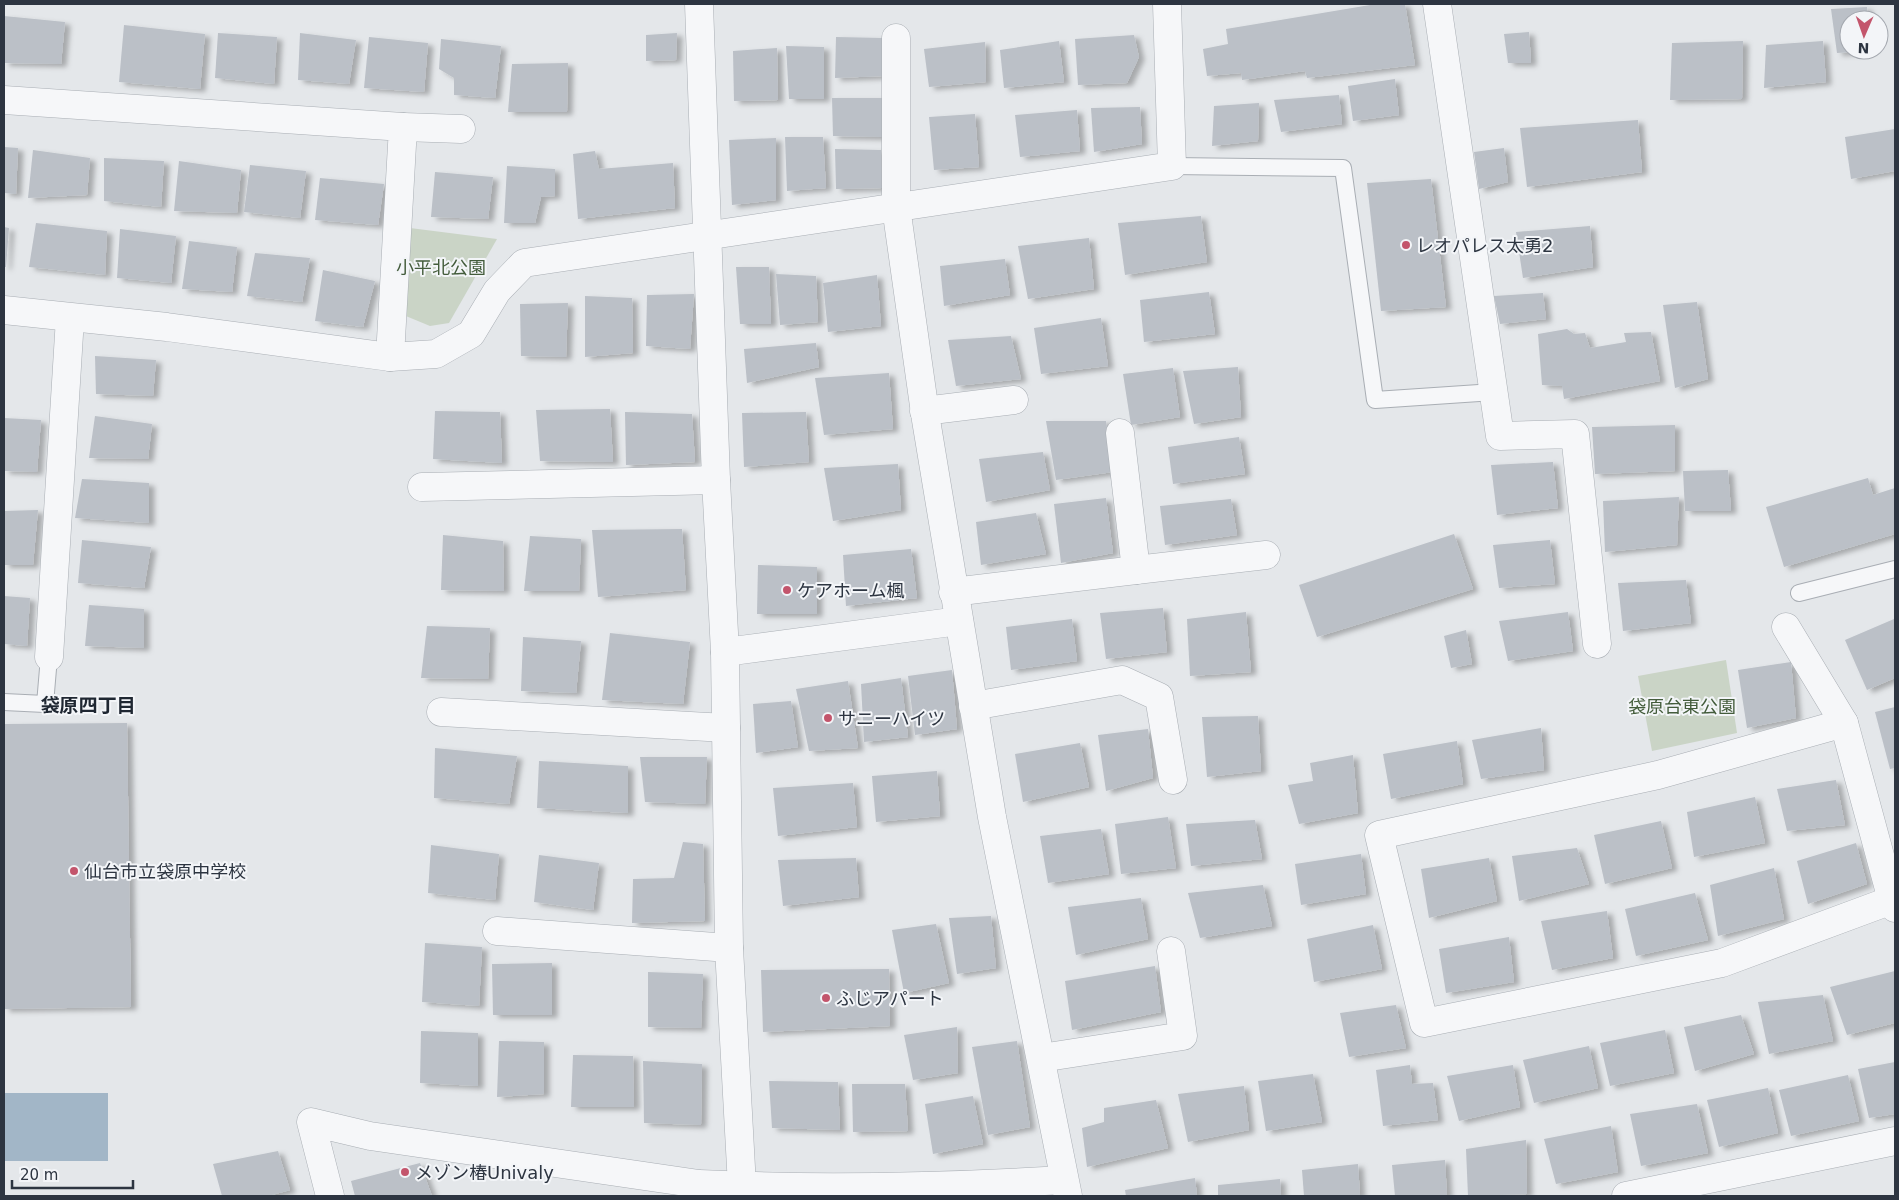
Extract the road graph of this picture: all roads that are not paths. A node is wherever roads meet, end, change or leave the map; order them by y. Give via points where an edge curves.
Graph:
1 (699, 4) edge
2 (1167, 4) edge
3 (1437, 4) edge
4 (896, 38) dead end
5 (4, 100) edge
6 (403, 127) junction
7 (461, 129) dead end
8 (1172, 166) junction
9 (896, 208) junction
10 (709, 237) junction
11 (4, 310) edge
12 (70, 318) junction
13 (390, 356) junction
14 (1494, 392) junction
15 (1014, 400) dead end
16 (924, 411) junction
17 (1120, 433) dead end
18 (716, 480) junction
19 (422, 487) dead end
20 (1266, 555) dead end
21 (1895, 569) edge
22 (1136, 570) junction
23 (953, 592) junction
24 (1799, 593) dead end
25 (959, 621) junction
26 (1786, 627) dead end
27 (1597, 644) dead end
28 (725, 652) junction
29 (49, 656) joint
30 (4, 702) edge
31 (973, 706) junction
32 (441, 712) dead end
33 (1844, 723) junction
34 (726, 728) junction
35 (1173, 780) dead end
36 (1894, 902) edge
37 (497, 931) dead end
38 (729, 948) junction
39 (1171, 951) dead end
40 (1041, 1058) junction
41 (1895, 1141) edge
42 (742, 1186) junction
43 (1066, 1188) edge
44 (701, 1190) edge
45 (330, 1196) edge
46 (1626, 1196) edge

1 - 10 street
2 - 8 street
3 - 14 street
4 - 9 street
5 - 6 street
6 - 7 street
6 - 13 street
8 - 9 street
8 - 14 lane via 1343,168 1375,400
9 - 10 street
9 - 16 street
10 - 13 street via 524,263 496,291 471,334 436,354
10 - 18 street
11 - 12 street
12 - 13 street via 167,327
12 - 29 street
14 - 27 street via 1500,436 1575,434
15 - 16 street
16 - 23 street
17 - 22 street
18 - 19 street
18 - 28 street
20 - 22 street
21 - 24 lane
22 - 23 street
23 - 25 street
25 - 28 street
25 - 31 street
26 - 33 street
28 - 34 street
29 - 30 lane via 45,704
31 - 35 street via 1122,680 1160,697
31 - 40 street
32 - 34 street
33 - 36 street
33 - 36 street via 1658,775 1379,835 1424,1023 1722,963
34 - 38 street
37 - 38 street
38 - 42 street
39 - 40 street via 1183,1036
40 - 43 street
41 - 46 street
42 - 43 street
42 - 44 street
44 - 45 street via 370,1136 311,1122

